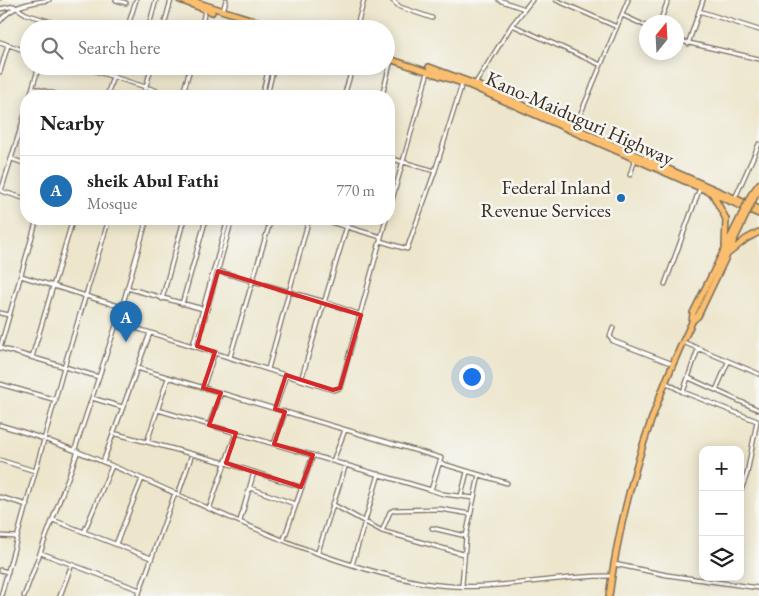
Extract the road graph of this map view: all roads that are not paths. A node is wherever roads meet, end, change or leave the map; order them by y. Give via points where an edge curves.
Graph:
1 (49, 0) edge
2 (116, 0) edge
3 (136, 0) edge
4 (156, 0) edge
5 (171, 0) edge
6 (180, 0) edge
7 (189, 0) edge
8 (226, 0) edge
9 (364, 0) edge
10 (392, 0) edge
11 (499, 0) edge
12 (532, 0) edge
13 (556, 0) edge
14 (628, 0) edge
15 (668, 0) edge
16 (703, 0) edge
17 (126, 3) dead end
18 (24, 5) junction
19 (15, 8) junction
20 (0, 9) edge
21 (206, 9) junction
22 (525, 9) junction
23 (699, 11) junction
24 (222, 12) junction
25 (622, 15) junction
26 (663, 15) edge
27 (432, 18) dead end
28 (45, 20) edge
29 (130, 20) edge
30 (150, 20) edge
31 (165, 20) edge
32 (203, 20) edge
33 (240, 20) edge
34 (250, 20) edge
35 (358, 20) edge
36 (0, 21) edge
37 (639, 23) edge
38 (512, 25) junction
39 (617, 26) junction
40 (759, 30) edge
41 (0, 42) edge
42 (684, 43) edge
43 (688, 44) junction
44 (8, 45) junction
45 (20, 49) edge
46 (395, 59) edge
47 (395, 59) edge
48 (759, 60) edge
49 (601, 65) junction
50 (428, 70) junction
51 (0, 72) edge
52 (37, 75) edge
53 (110, 75) edge
54 (149, 75) edge
55 (188, 75) edge
56 (267, 75) edge
57 (272, 75) edge
58 (350, 75) edge
59 (385, 75) edge
60 (113, 76) junction
61 (462, 83) junction
62 (475, 84) junction
63 (146, 86) junction
64 (33, 88) joint
65 (40, 90) edge
66 (109, 90) edge
67 (145, 90) edge
68 (157, 90) edge
69 (184, 90) edge
70 (263, 90) edge
71 (268, 90) edge
72 (346, 90) edge
73 (383, 90) edge
74 (578, 120) junction
75 (568, 125) junction
76 (581, 131) junction
77 (20, 132) edge
78 (759, 144) edge
79 (12, 159) junction
80 (635, 159) junction
81 (395, 160) edge
82 (20, 162) edge
83 (403, 162) junction
84 (435, 171) junction
85 (630, 175) dead end
86 (759, 184) edge
87 (700, 188) junction
88 (395, 190) edge
89 (759, 190) edge
90 (1, 191) edge
91 (712, 193) junction
92 (753, 196) junction
93 (20, 197) edge
94 (734, 198) junction
95 (759, 209) edge
96 (759, 214) edge
97 (35, 225) edge
98 (71, 225) edge
99 (107, 225) edge
100 (145, 225) edge
101 (182, 225) edge
102 (204, 225) edge
103 (226, 225) edge
104 (230, 225) edge
105 (269, 225) edge
106 (308, 225) edge
107 (343, 225) edge
108 (384, 225) edge
109 (347, 226) junction
110 (759, 232) edge
111 (381, 239) junction
112 (725, 255) junction
113 (218, 271) junction
114 (21, 276) junction
115 (254, 282) junction
116 (665, 284) dead end
117 (54, 286) junction
118 (127, 288) junction
119 (290, 291) junction
120 (86, 296) junction
121 (162, 299) junction
122 (325, 302) junction
123 (182, 304) junction
124 (122, 307) junction
125 (202, 309) junction
126 (0, 313) edge
127 (9, 315) junction
128 (361, 315) junction
129 (116, 322) junction
130 (613, 328) dead end
131 (150, 333) junction
132 (682, 342) junction
133 (193, 345) junction
134 (197, 346) junction
135 (0, 348) edge
136 (698, 349) junction
137 (215, 352) junction
138 (32, 357) junction
139 (230, 357) junction
140 (728, 362) junction
141 (673, 364) junction
142 (64, 367) junction
143 (137, 368) junction
144 (268, 369) junction
145 (759, 374) edge
146 (286, 375) junction
147 (99, 377) junction
148 (168, 378) junction
149 (689, 378) junction
150 (301, 380) junction
151 (664, 382) junction
152 (0, 384) edge
153 (203, 388) junction
154 (716, 390) junction
155 (683, 392) junction
156 (221, 393) junction
157 (92, 398) junction
158 (56, 400) junction
159 (122, 407) junction
160 (275, 409) junction
161 (158, 410) junction
162 (759, 410) edge
163 (285, 412) junction
164 (0, 425) edge
165 (209, 425) junction
166 (345, 430) junction
167 (113, 433) junction
168 (236, 433) junction
169 (46, 438) junction
170 (147, 442) junction
171 (274, 444) junction
172 (76, 450) junction
173 (192, 454) junction
174 (313, 455) junction
175 (0, 460) edge
176 (333, 460) junction
177 (103, 462) junction
178 (226, 463) junction
179 (440, 463) junction
180 (346, 464) junction
181 (112, 466) junction
182 (35, 471) junction
183 (254, 472) junction
184 (466, 472) junction
185 (380, 474) junction
186 (479, 475) junction
187 (142, 479) junction
188 (507, 483) dead end
189 (301, 487) junction
190 (250, 488) junction
191 (431, 490) junction
192 (741, 491) edge
193 (177, 494) junction
194 (461, 496) junction
195 (0, 497) edge
196 (474, 498) junction
197 (295, 504) junction
198 (332, 504) junction
199 (27, 505) junction
200 (209, 509) junction
201 (470, 514) junction
202 (53, 520) junction
203 (240, 521) junction
204 (364, 523) junction
205 (432, 528) dead end
206 (84, 532) junction
207 (382, 532) junction
208 (0, 536) edge
209 (466, 536) junction
210 (17, 537) junction
211 (284, 539) junction
212 (116, 544) junction
213 (318, 552) junction
214 (41, 553) junction
215 (463, 554) junction
216 (151, 558) junction
217 (72, 564) junction
218 (614, 564) junction
219 (352, 565) junction
220 (0, 570) edge
221 (8, 572) junction
222 (612, 576) junction
223 (462, 585) junction
224 (759, 588) edge
225 (140, 590) junction
226 (1, 596) edge
227 (24, 596) edge
228 (61, 596) edge
229 (138, 596) edge
230 (609, 596) edge

1 - 18 street
2 - 17 street
3 - 29 street
4 - 30 street
5 - 31 street
6 - 21 highway
7 - 21 highway
8 - 24 street
9 - 35 street
10 - 27 street via 400,7
11 - 22 street
12 - 22 street
13 - 39 street
14 - 25 street
15 - 26 street
16 - 23 street
18 - 19 street
18 - 20 street
19 - 28 street
19 - 36 street
21 - 24 highway
21 - 32 street
21 - 33 highway
22 - 38 street
23 - 40 street
23 - 43 street
24 - 34 highway
25 - 37 street
25 - 39 street
38 - 49 street
38 - 62 street
39 - 49 street
41 - 44 street
42 - 43 street
43 - 48 street
44 - 45 street
44 - 51 street
46 - 62 highway, Kano-Maiduguri Highway
47 - 50 highway, Kano-Maiduguri Highway
49 - 74 street
50 - 61 highway, Kano-Maiduguri Highway
50 - 83 street
52 - 64 street
53 - 60 street
54 - 63 street
55 - 69 street
56 - 70 street
57 - 71 street
58 - 72 street
59 - 73 street
60 - 63 street
60 - 66 street
61 - 80 highway, Kano-Maiduguri Highway
61 - 84 street
62 - 75 highway, Kano-Maiduguri Highway
63 - 67 street
63 - 68 street
64 - 65 street
74 - 75 street
74 - 76 street
75 - 76 highway, Kano-Maiduguri Highway
76 - 94 highway, Kano-Maiduguri Highway
77 - 79 street
78 - 94 street
79 - 82 street
79 - 90 street
80 - 85 street
80 - 87 highway, Kano-Maiduguri Highway
81 - 83 street
83 - 84 street
83 - 88 street
84 - 111 street via 407,249
86 - 92 highway
87 - 91 highway, Kano-Maiduguri Highway
87 - 116 street
89 - 92 highway
90 - 93 street
91 - 96 highway, Kano-Maiduguri Highway
91 - 112 highway via 726,219
92 - 112 highway, bridge
94 - 95 highway, Kano-Maiduguri Highway
97 - 114 street
98 - 117 street
99 - 120 street
100 - 118 street
101 - 121 street
102 - 123 street
103 - 125 street
104 - 113 street
105 - 115 street
106 - 119 street
107 - 109 street
108 - 111 street
109 - 111 street
109 - 122 street
110 - 112 highway
111 - 128 street
112 - 132 highway via 698,316
113 - 115 street
113 - 134 street
114 - 117 street
114 - 127 street
115 - 119 street
115 - 139 street
117 - 120 street
117 - 138 street
118 - 121 street
118 - 124 street
119 - 122 street
119 - 144 street
120 - 124 street
120 - 142 street
121 - 123 street
122 - 128 street
122 - 150 street
123 - 125 street
124 - 129 street
125 - 133 street
126 - 127 street
127 - 135 street
128 - 150 street via 340,388 333,390
129 - 131 street
129 - 147 street
130 - 141 street via 610,336 613,341
131 - 133 street
131 - 143 street
132 - 136 street
132 - 141 highway
133 - 134 street
134 - 137 street
135 - 138 street
136 - 140 street
136 - 149 street
137 - 139 street
137 - 153 street
138 - 142 street
139 - 144 street
140 - 145 street
140 - 154 street
141 - 151 highway
142 - 147 street
142 - 158 street
143 - 148 street
143 - 159 street
144 - 146 street
146 - 150 street
146 - 160 street
147 - 157 street
148 - 153 street
148 - 161 street
149 - 154 street
149 - 155 street
151 - 155 street
151 - 218 highway via 633,476
152 - 158 street
153 - 156 street
154 - 162 street
155 - 192 street via 757,422
156 - 160 street
156 - 165 street
157 - 159 street
157 - 172 street
158 - 169 street
159 - 167 street
160 - 163 street
161 - 165 street
161 - 170 street
163 - 166 street
163 - 171 street
164 - 169 street
165 - 168 street
166 - 176 street
166 - 179 street via 436,455 441,458
167 - 170 street
167 - 177 street
168 - 171 street
168 - 178 street
169 - 172 street
169 - 182 street
170 - 173 street
171 - 174 street
172 - 177 street
172 - 202 street
173 - 178 street
173 - 193 street
174 - 176 street
174 - 189 street
175 - 182 street
176 - 180 street
177 - 181 street
178 - 183 street
178 - 200 street
179 - 184 street
179 - 191 street
180 - 185 street
180 - 198 street
181 - 187 street
181 - 206 street
182 - 199 street
183 - 189 street
183 - 190 street
184 - 186 street
184 - 194 street
185 - 191 street
185 - 204 street
186 - 188 street
186 - 196 street
187 - 193 street
187 - 212 street
189 - 197 street
190 - 197 street
190 - 203 street
191 - 194 street
193 - 200 street
193 - 216 street
194 - 196 street
195 - 199 street
196 - 201 street
197 - 211 street
198 - 204 street
198 - 213 street
199 - 210 street
200 - 203 street
201 - 207 street via 440,509 394,510 390,512
201 - 209 street
202 - 206 street
202 - 214 street
203 - 211 street
204 - 207 street
204 - 219 street
205 - 209 street
206 - 212 street
207 - 215 street
208 - 210 street
209 - 215 street
210 - 221 street
211 - 213 street
212 - 216 street
213 - 219 street
214 - 217 street
214 - 227 street
215 - 223 street
216 - 225 street
217 - 225 street
217 - 228 street
218 - 222 highway
218 - 224 street
219 - 223 street via 425,583
220 - 221 street
221 - 226 street
222 - 223 street
222 - 230 highway
225 - 229 street

